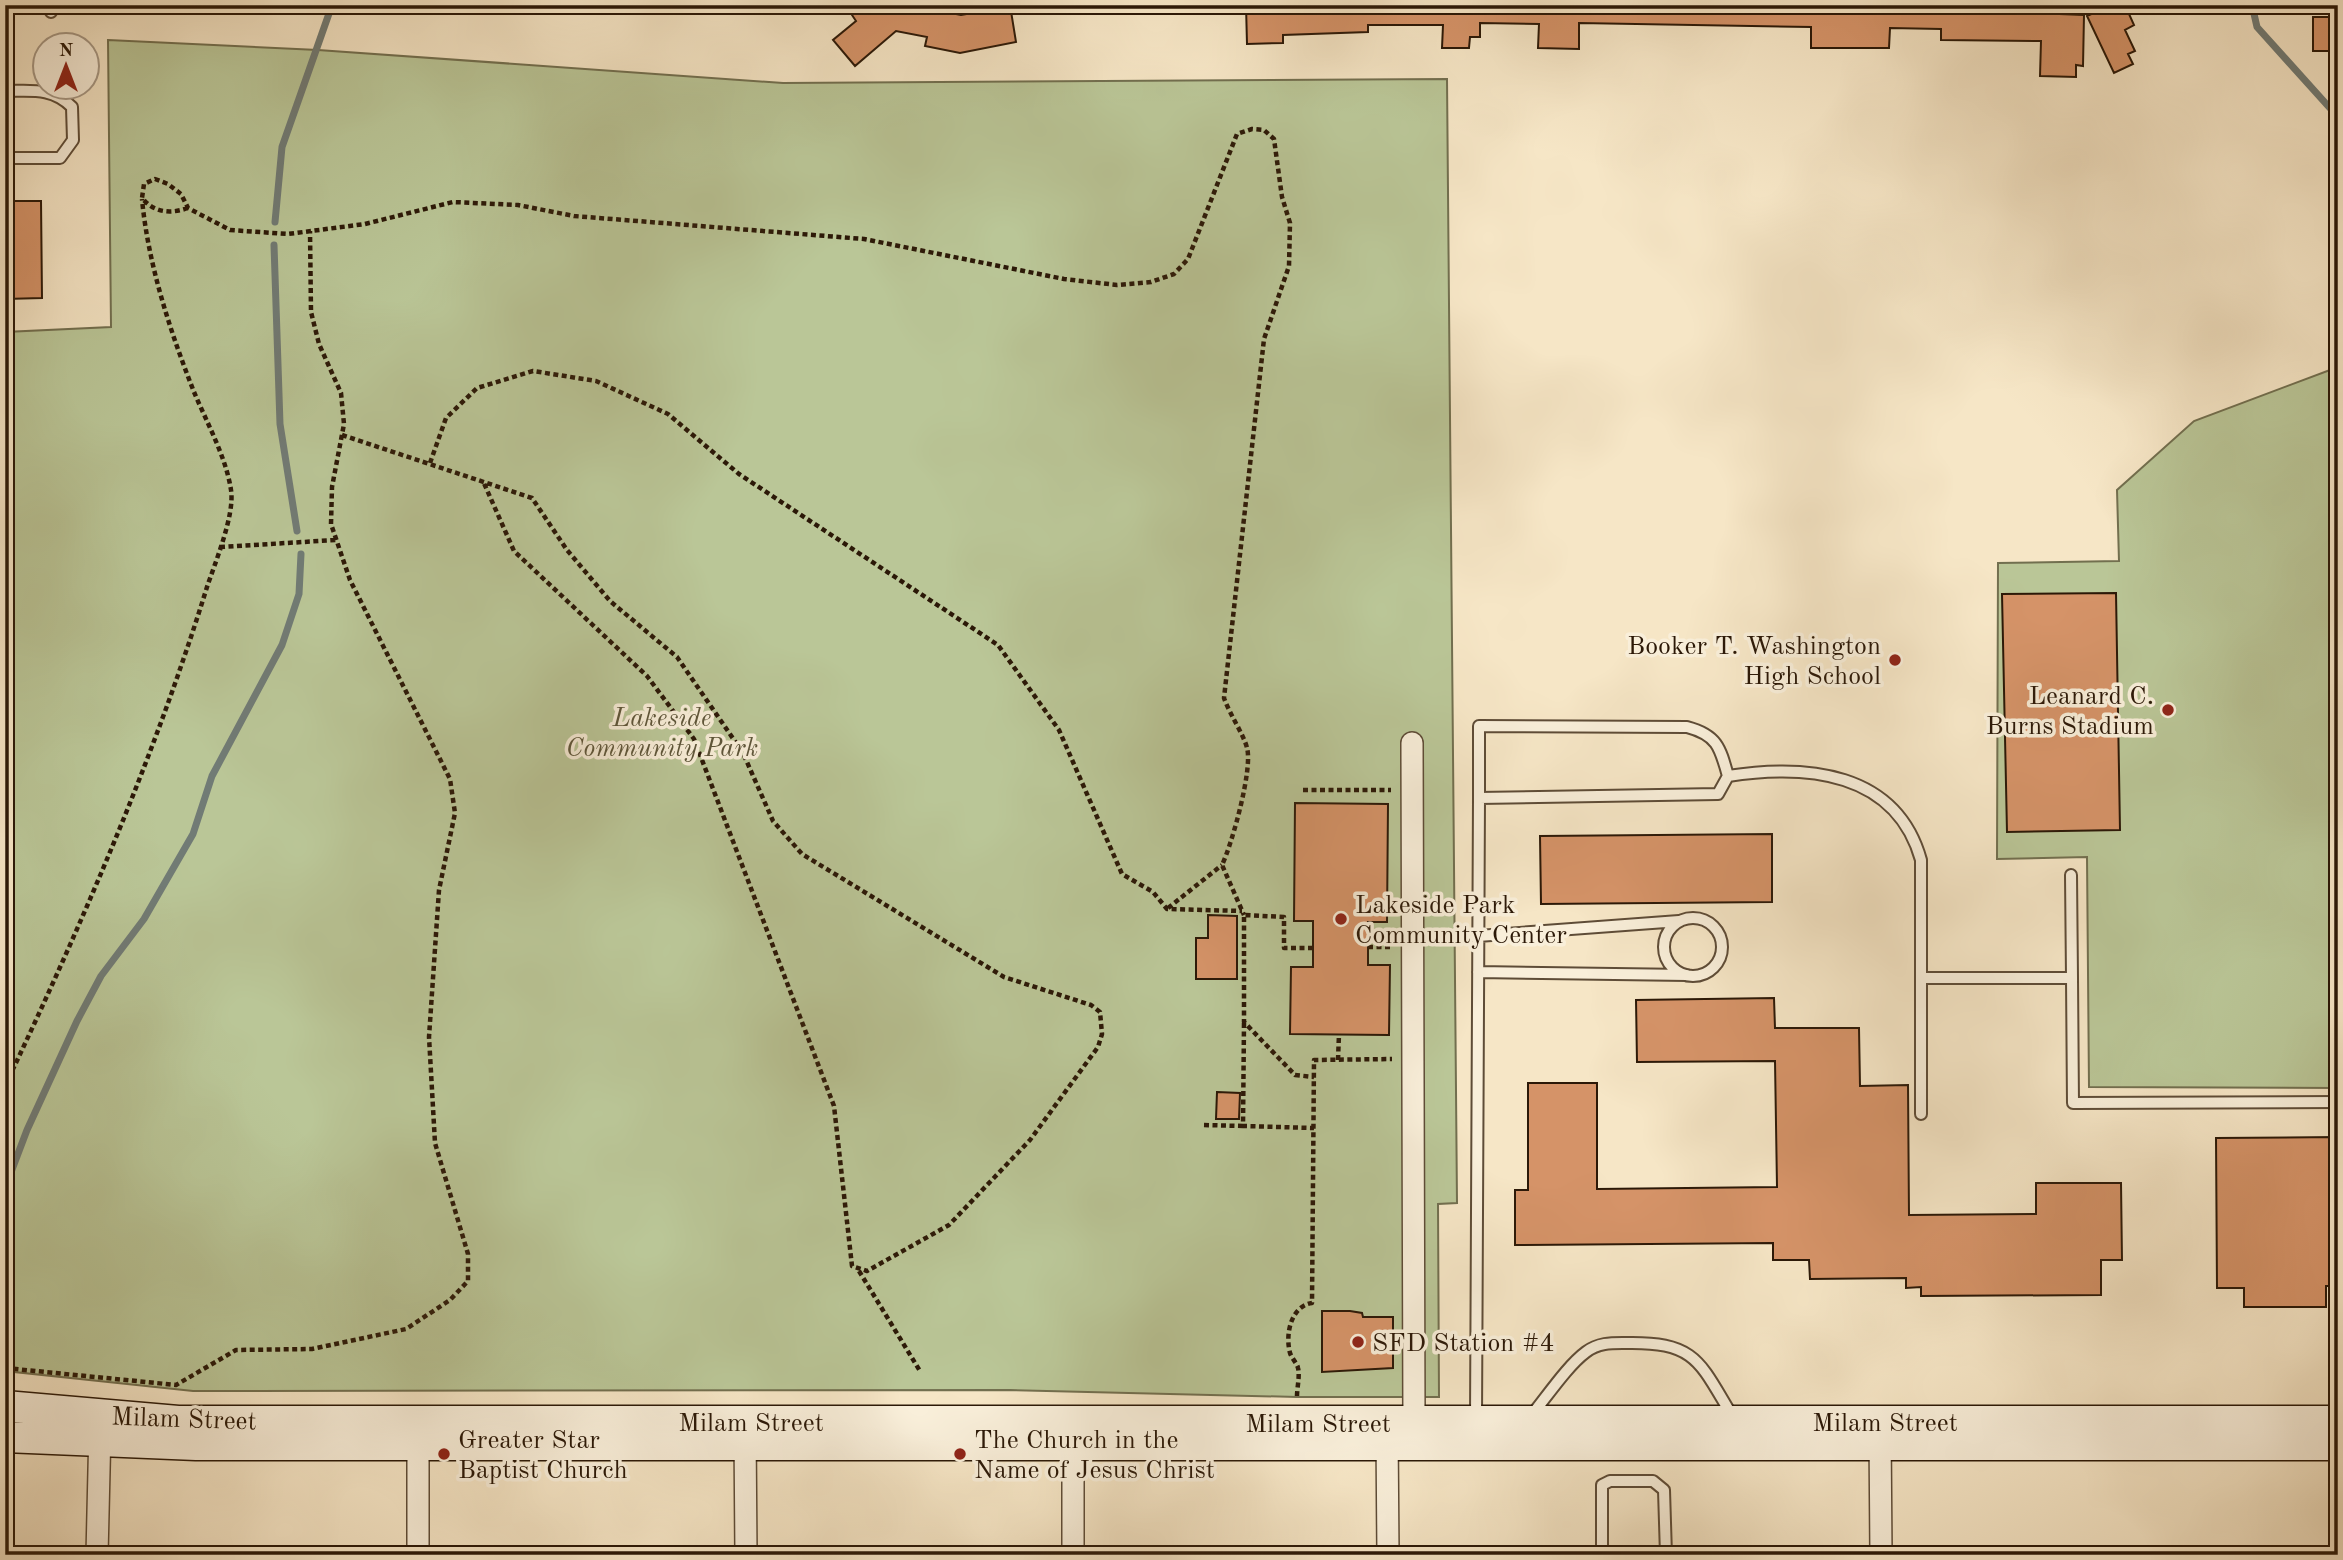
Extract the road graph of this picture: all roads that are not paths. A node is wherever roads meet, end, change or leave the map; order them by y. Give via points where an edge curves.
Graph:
1 (5, 91) edge
2 (5, 158) edge
3 (1412, 743) dead end
4 (1728, 776) junction
5 (1479, 798) junction
6 (2071, 875) dead end
7 (1679, 921) junction
8 (1478, 936) junction
9 (1478, 972) junction
10 (1687, 975) junction
11 (1921, 978) junction
12 (2072, 978) junction
13 (2338, 1102) edge
14 (1921, 1114) dead end
15 (5, 1406) edge
16 (2338, 1421) edge
17 (1476, 1422) junction
18 (1525, 1422) junction
19 (1737, 1422) junction
20 (100, 1429) junction
21 (1396, 1431) junction
22 (418, 1434) junction
23 (745, 1434) junction
24 (1880, 1434) junction
25 (1073, 1435) junction
26 (5, 1437) edge
27 (2338, 1445) edge
28 (97, 1555) edge
29 (418, 1555) edge
30 (746, 1555) edge
31 (1073, 1555) edge
32 (1388, 1555) edge
33 (1602, 1555) edge
34 (1666, 1555) edge
35 (1881, 1555) edge

1 - 2 lane via 50,91 62,97 72,107 73,140 60,158
3 - 21 street
4 - 5 lane via 1718,794
4 - 5 lane via 1721,749 1705,732 1687,727 1479,726
4 - 11 lane via 1760,771 1839,778 1883,797 1915,838 1921,860
5 - 8 lane
6 - 12 lane
7 - 8 lane
7 - 10 lane via 1666,936 1665,956
7 - 10 lane via 1708,921 1722,943 1713,968 1697,976
8 - 9 lane
9 - 10 lane
9 - 17 lane
11 - 12 lane
11 - 14 lane
12 - 13 lane via 2073,1103
15 - 20 street, Milam Street
16 - 24 street, Milam Street
17 - 18 street, Milam Street
17 - 21 street, Milam Street
18 - 19 street, Milam Street
18 - 19 lane via 1586,1352 1602,1343 1640,1343 1672,1345 1691,1355
19 - 24 street, Milam Street
20 - 22 street, Milam Street
20 - 26 street, Milam Street
20 - 28 street
21 - 24 street, Milam Street
21 - 25 street, Milam Street
21 - 32 street
22 - 23 street, Milam Street
22 - 29 street
23 - 25 street, Milam Street
23 - 30 street
24 - 27 street, Milam Street
24 - 35 street
25 - 31 street
33 - 34 lane via 1602,1485 1610,1481 1653,1481 1664,1490

